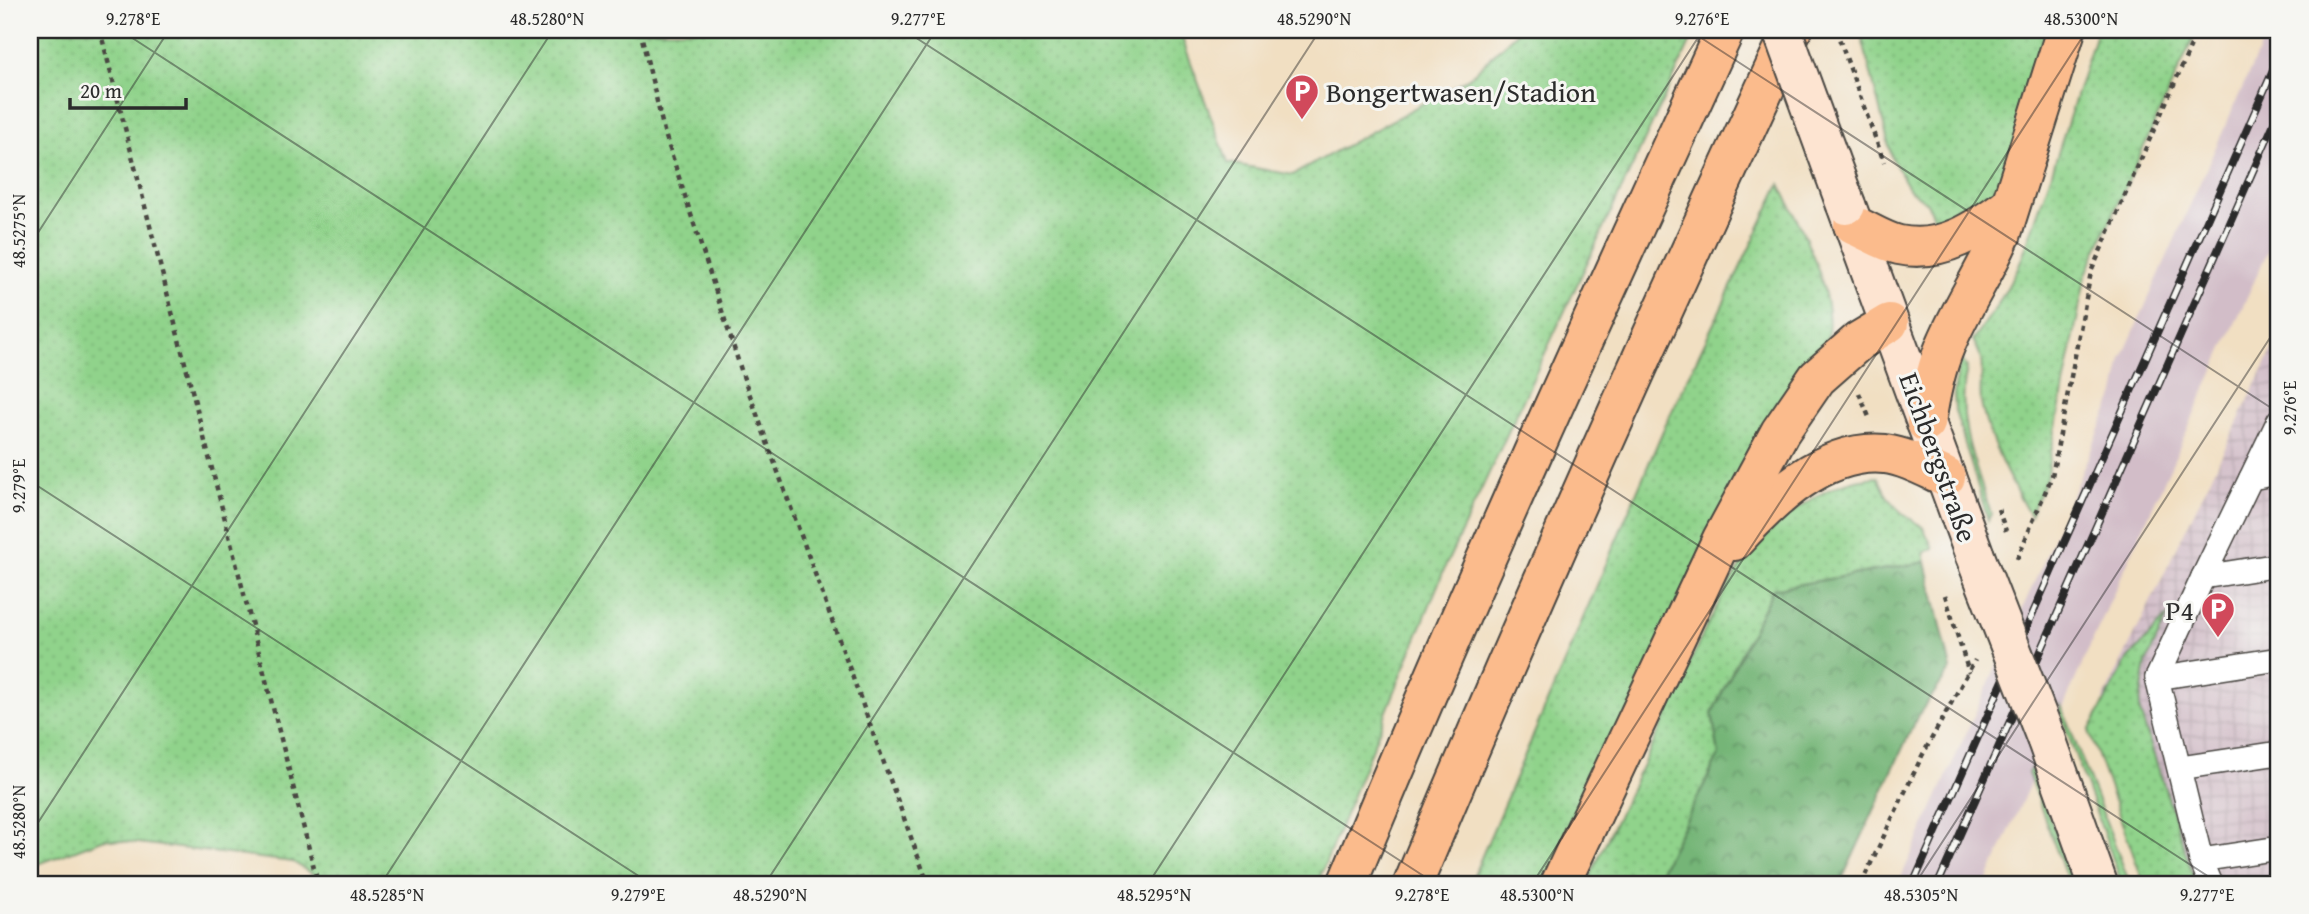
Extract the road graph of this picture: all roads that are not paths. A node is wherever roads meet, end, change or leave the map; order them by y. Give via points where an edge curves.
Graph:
1 (1726, 30) edge
2 (1782, 30) edge
3 (1792, 30) edge
4 (2066, 30) edge
5 (2010, 205) junction
6 (1850, 215) junction
7 (1889, 323) junction
8 (2279, 420) edge
9 (1926, 423) junction
10 (2279, 473) edge
11 (1946, 477) junction
12 (2251, 478) junction
13 (2279, 565) edge
14 (1707, 571) junction
15 (2203, 578) junction
16 (2279, 659) edge
17 (2157, 678) junction
18 (2279, 753) edge
19 (2180, 768) junction
20 (2279, 848) edge
21 (2201, 860) junction
22 (1348, 884) edge
23 (1413, 884) edge
24 (1560, 884) edge
25 (2098, 884) edge
26 (2211, 884) edge

1 - 22 highway via 1482,565
2 - 6 main road, Eichbergstraße, bridge
3 - 23 highway via 1616,412
4 - 5 highway
5 - 6 highway via 1971,232 1926,247 1898,245
5 - 9 highway via 1990,261 1946,344 1933,379
6 - 7 main road, Eichbergstraße
7 - 9 main road, Eichbergstraße
7 - 14 highway via 1859,341 1817,378 1774,443
8 - 12 lane
9 - 11 main road, Eichbergstraße
10 - 12 lane
11 - 14 highway via 1884,454 1850,456 1796,484 1762,511
11 - 25 main road, Eichbergstraße, bridge
12 - 15 lane
13 - 15 lane
14 - 24 highway
15 - 17 lane
16 - 17 lane
17 - 19 lane
18 - 19 lane
19 - 21 lane
20 - 21 lane
21 - 26 lane

